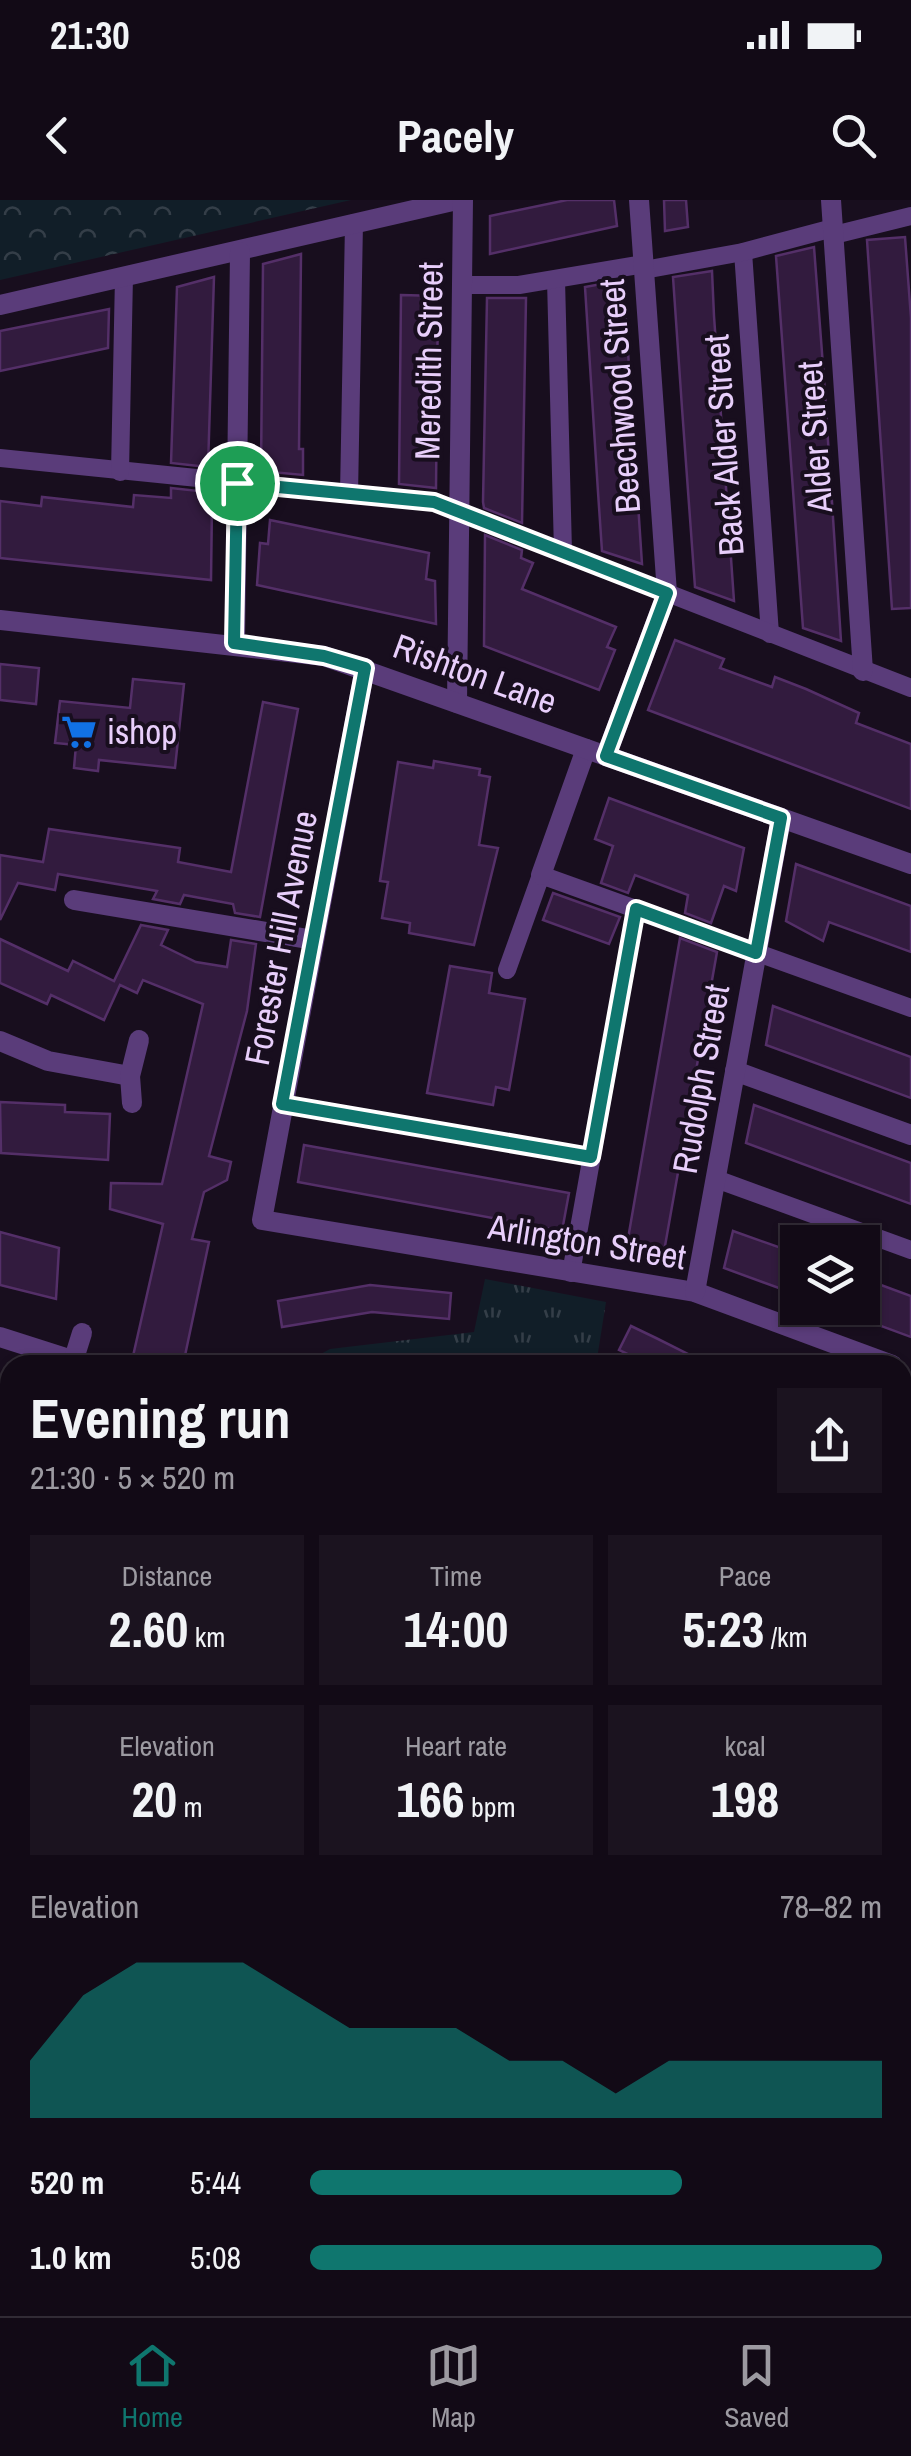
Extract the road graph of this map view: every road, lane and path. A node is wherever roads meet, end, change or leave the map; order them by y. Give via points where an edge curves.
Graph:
1 (460, 200) edge
2 (639, 200) edge
3 (831, 200) edge
4 (911, 216) edge
5 (354, 224) junction
6 (833, 232) junction
7 (240, 252) junction
8 (743, 252) junction
9 (644, 267) junction
10 (124, 276) junction
11 (556, 280) junction
12 (462, 285) junction
13 (0, 305) edge
14 (0, 458) edge
15 (120, 472) junction
16 (237, 483) junction
17 (348, 494) junction
18 (460, 512) junction
19 (563, 551) junction
20 (667, 593) junction
21 (0, 620) edge
22 (770, 634) junction
23 (234, 643) junction
24 (365, 668) junction
25 (863, 670) junction
26 (911, 688) edge
27 (458, 703) junction
28 (596, 752) junction
29 (781, 818) junction
30 (911, 864) edge
31 (541, 874) junction
32 (74, 900) dead end
33 (636, 909) junction
34 (314, 940) junction
35 (756, 953) junction
36 (507, 970) dead end
37 (911, 1008) edge
38 (138, 1040) dead end
39 (0, 1041) edge
40 (735, 1071) junction
41 (130, 1076) junction
42 (132, 1103) dead end
43 (282, 1104) junction
44 (911, 1135) edge
45 (591, 1157) junction
46 (716, 1179) junction
47 (262, 1220) joint
48 (911, 1250) edge
49 (571, 1272) junction
50 (695, 1292) junction
51 (82, 1333) dead end
52 (0, 1337) edge
53 (52, 1355) edge
54 (74, 1355) edge
55 (865, 1355) edge

1 - 5 street
1 - 12 street, Meredith Street
2 - 9 street, Beechwood Street
3 - 6 street, Alder Street
4 - 6 lane
5 - 7 street
5 - 17 lane
6 - 8 lane
6 - 25 street, Alder Street
7 - 10 street
7 - 16 street
8 - 9 lane
8 - 22 lane, Back Alder Street
9 - 11 lane
9 - 20 street, Beechwood Street
10 - 13 street
10 - 15 lane
11 - 12 lane
11 - 19 lane
12 - 18 street, Meredith Street
14 - 15 lane
15 - 16 lane
16 - 17 lane
16 - 23 street
17 - 18 lane via 434,502
18 - 19 lane
18 - 27 street, Meredith Street
19 - 20 lane
20 - 22 lane
20 - 28 street, Beechwood Street
21 - 23 street, Rishton Lane
22 - 25 lane
23 - 24 street, Rishton Lane
24 - 27 street, Rishton Lane
24 - 34 street, Forester Hill Avenue
25 - 26 lane
27 - 28 street, Rishton Lane
28 - 29 street, Rishton Lane
28 - 31 street, Beechwood Street
29 - 30 street, Rishton Lane
29 - 35 street, Rudolph Street
31 - 33 lane
31 - 36 lane
32 - 34 street
33 - 35 lane
33 - 45 lane
34 - 43 street, Forester Hill Avenue
35 - 37 lane
35 - 40 street, Rudolph Street
38 - 41 street
39 - 41 street via 48,1061
40 - 44 street
40 - 46 street, Rudolph Street
41 - 42 street
43 - 45 lane
43 - 47 street, Forester Hill Avenue
45 - 49 lane
46 - 48 lane
46 - 50 street, Rudolph Street
47 - 49 street, Arlington Street
49 - 50 street, Arlington Street
50 - 55 street, Arlington Street
51 - 54 street
52 - 53 street

